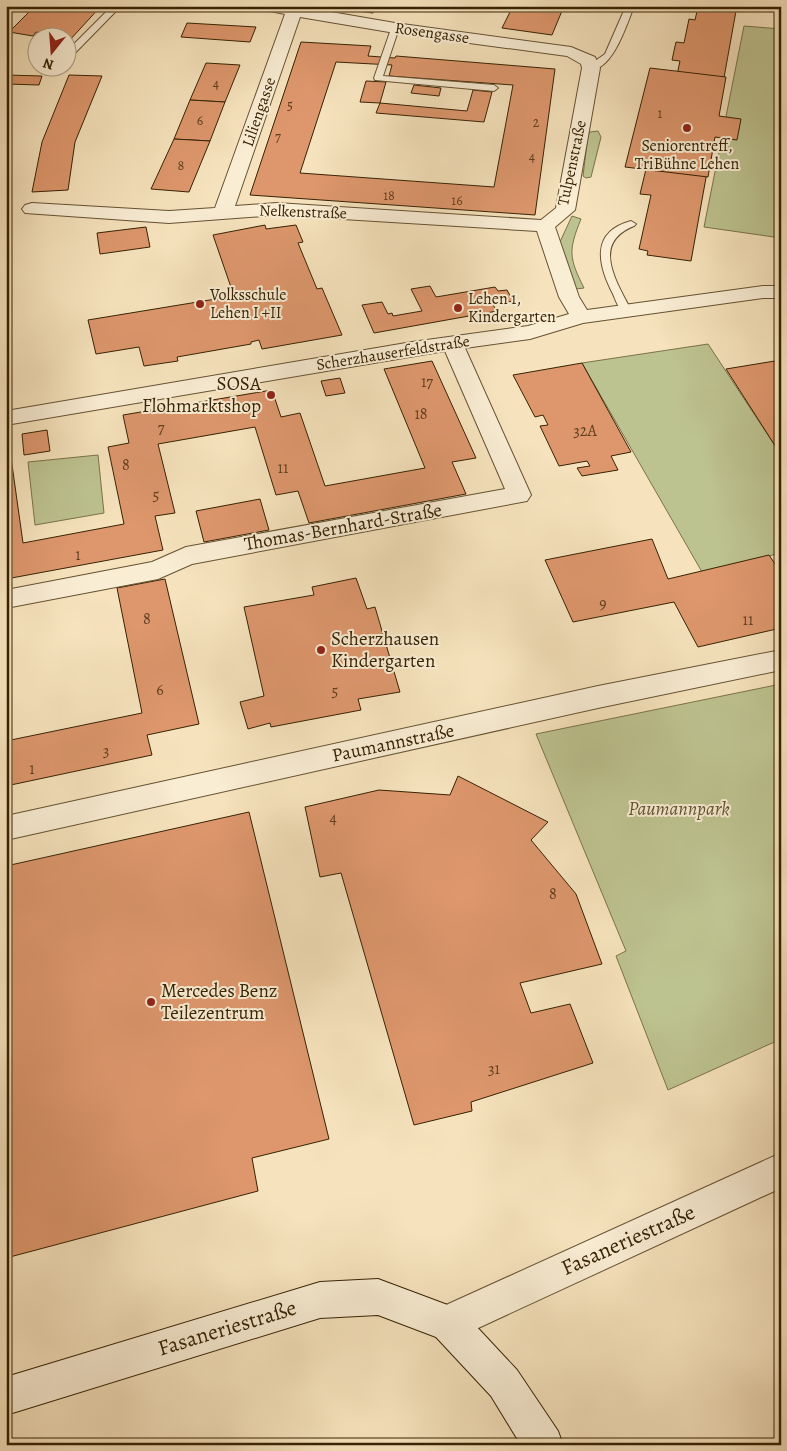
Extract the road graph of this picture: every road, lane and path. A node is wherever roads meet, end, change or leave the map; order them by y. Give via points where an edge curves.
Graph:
1 (117, 6) edge
2 (266, 6) edge
3 (630, 6) edge
4 (294, 11) junction
5 (395, 28) junction
6 (78, 45) edge
7 (591, 68) junction
8 (494, 88) dead end
9 (32, 209) dead end
10 (223, 213) junction
11 (631, 224) dead end
12 (545, 226) junction
13 (781, 292) edge
14 (626, 310) junction
15 (581, 318) junction
16 (452, 343) junction
17 (6, 418) edge
18 (6, 599) edge
19 (781, 660) edge
20 (6, 828) edge
21 (781, 1170) edge
22 (448, 1323) junction
23 (6, 1396) edge
24 (544, 1445) edge

1 - 6 lane
2 - 4 street, Rosengasse
3 - 7 lane via 609,55
4 - 5 street, Rosengasse
4 - 10 street, Liliengasse
5 - 7 street, Rosengasse via 571,52 588,61
5 - 8 lane via 378,78
7 - 12 street, Tulpenstraße via 565,210
9 - 10 street, Nelkenstraße via 169,218
10 - 12 street, Nelkenstraße via 277,209
11 - 14 lane via 615,232 606,247 606,268
12 - 15 street, Tulpenstraße via 569,297
13 - 14 street, Scherzhauserfeldstraße
14 - 15 street, Scherzhauserfeldstraße
15 - 16 street, Scherzhauserfeldstraße via 530,332
16 - 17 street, Scherzhauserfeldstraße
16 - 18 street, Thomas-Bernhard-Straße via 519,495 186,556 158,570
19 - 20 street, Paumannstraße
21 - 22 street, Fasaneriestraße
22 - 23 street, Fasaneriestraße via 378,1297 320,1300
22 - 24 street, Fasaneriestraße via 504,1383

